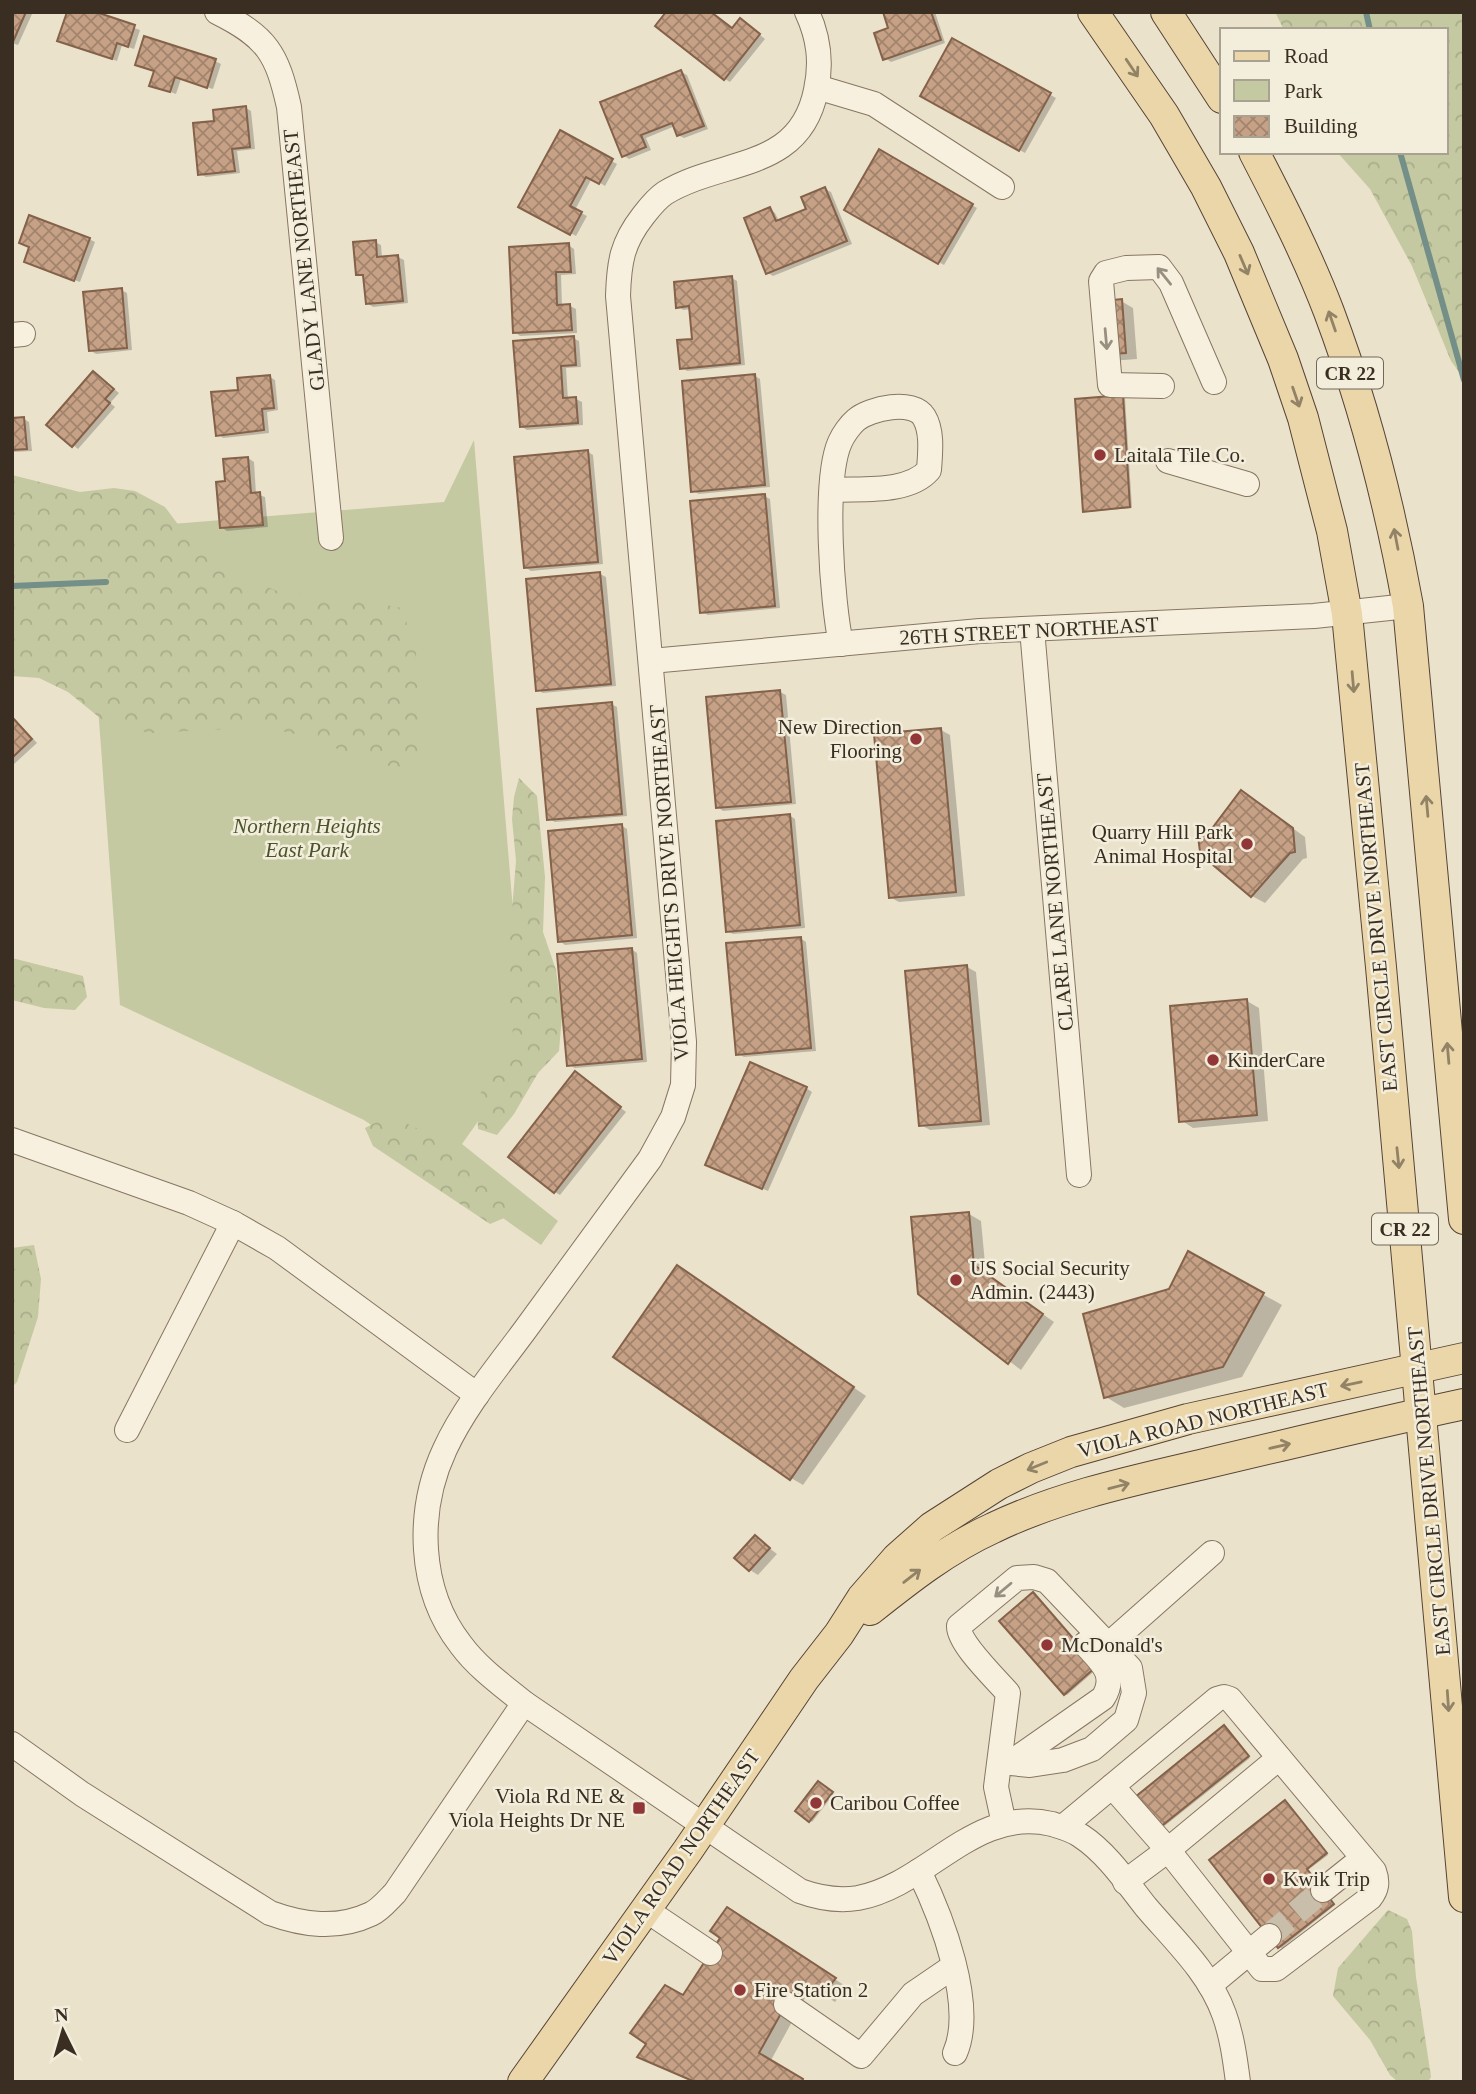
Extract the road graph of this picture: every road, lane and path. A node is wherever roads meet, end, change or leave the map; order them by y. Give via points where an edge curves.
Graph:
1 (216, 12) edge
2 (807, 12) edge
3 (1093, 12) edge
4 (1166, 12) edge
5 (817, 87) junction
6 (1220, 95) edge
7 (1255, 154) edge
8 (1002, 187) dead end
9 (1214, 382) dead end
10 (1162, 386) dead end
11 (1168, 461) dead end
12 (1247, 484) dead end
13 (832, 490) dead end
14 (331, 538) dead end
15 (1408, 606) junction
16 (1346, 614) junction
17 (1032, 629) junction
18 (841, 644) junction
19 (651, 661) junction
20 (12, 1140) edge
21 (1079, 1175) dead end
22 (1464, 1219) edge
23 (233, 1223) junction
24 (1464, 1358) edge
25 (1418, 1368) junction
26 (477, 1395) junction
27 (1464, 1404) edge
28 (1421, 1413) junction
29 (127, 1430) dead end
30 (1212, 1553) dead end
31 (1042, 1580) junction
32 (839, 1634) junction
33 (1107, 1646) junction
34 (524, 1703) junction
35 (12, 1744) edge
36 (1279, 1758) junction
37 (1012, 1763) junction
38 (1112, 1786) junction
39 (1004, 1824) junction
40 (704, 1826) junction
41 (1063, 1827) junction
42 (1168, 1850) junction
43 (1363, 1858) junction
44 (919, 1871) junction
45 (1125, 1882) junction
46 (1323, 1889) tunnel mouth
47 (1464, 1897) edge
48 (646, 1910) junction
49 (1269, 1936) tunnel mouth
50 (710, 1953) dead end
51 (1248, 1953) junction
52 (954, 1966) junction
53 (1210, 1985) junction
54 (786, 2004) dead end
55 (955, 2053) dead end
56 (523, 2082) edge
57 (1238, 2082) edge

1 - 14 street, GLADY LANE NORTHEAST via 254,34 273,54 289,107
2 - 5 street, VIOLA HEIGHTS DRIVE NORTHEAST via 819,53
3 -> 16 main road, EAST CIRCLE DRIVE NORTHEAST / CR 22 via 1199,175 1263,310 1318,472
4 - 6 main road
5 - 8 street via 874,104
5 - 19 street, VIOLA HEIGHTS DRIVE NORTHEAST via 802,127 788,144 665,193 625,241 618,296
15 -> 7 main road, CR 22 via 1385,491 1351,376 1298,241
9 -> 10 street via 1171,283 1159,267 1107,273 1101,281 1110,385
11 - 12 street
13 - 18 street via 835,616
15 - 16 street, 26TH STREET NORTHEAST
22 -> 15 main road, CR 22
16 - 17 street, 26TH STREET NORTHEAST
16 -> 25 main road, EAST CIRCLE DRIVE NORTHEAST / CR 22
17 - 18 street, 26TH STREET NORTHEAST
17 - 21 street, CLARE LANE NORTHEAST
18 - 19 street, 26TH STREET NORTHEAST
19 - 26 street, VIOLA HEIGHTS DRIVE NORTHEAST via 684,1042 683,1085 673,1117 650,1158
20 - 23 street via 190,1203
23 - 26 street via 277,1248
23 - 29 street
24 - 25 main road, VIOLA ROAD NORTHEAST
25 - 28 main road, EAST CIRCLE DRIVE NORTHEAST / CR 22
25 -> 32 main road, VIOLA ROAD NORTHEAST via 1188,1419 1031,1468 932,1527 862,1598
26 - 34 street, VIOLA HEIGHTS DRIVE NORTHEAST via 445,1450 433,1484 426,1549 430,1586 461,1645
27 - 28 main road, VIOLA ROAD NORTHEAST
32 -> 28 main road, VIOLA ROAD NORTHEAST via 949,1551 1034,1511 1166,1473
28 -> 47 main road, EAST CIRCLE DRIVE NORTHEAST / CR 22
30 - 33 street
31 - 33 street
31 - 37 street via 1046,1600 1105,1667 1109,1688 1103,1698
31 -> 37 street via 1017,1578 959,1626 958,1633 1008,1693
32 - 40 main road, VIOLA ROAD NORTHEAST
33 - 37 street via 1130,1668 1134,1693 1126,1720 1092,1749 1063,1760
34 - 35 street via 395,1893 373,1914 324,1925 298,1923 270,1913
34 - 40 street, VIOLA HEIGHTS DRIVE NORTHEAST
36 - 38 street via 1224,1697
36 - 42 street
36 - 43 street
37 - 39 street via 996,1787
38 - 41 street
38 - 42 street
39 - 41 street, VIOLA HEIGHTS DRIVE NORTHEAST via 1042,1822
39 - 44 street, VIOLA HEIGHTS DRIVE NORTHEAST via 963,1841
40 - 44 street, VIOLA HEIGHTS DRIVE NORTHEAST via 781,1880 816,1897 859,1898
40 - 48 main road, VIOLA ROAD NORTHEAST
41 - 45 street via 1081,1835
42 - 45 street
42 - 51 street
43 - 46 street
43 - 51 street via 1377,1879 1370,1898 1276,1969 1262,1969
44 - 52 street
45 - 53 street
48 - 50 street
48 - 56 main road, VIOLA ROAD NORTHEAST
49 - 51 street
51 - 53 street
52 - 54 street via 913,1994 861,2056
52 - 55 street via 962,2030
53 - 57 street via 1230,2033

